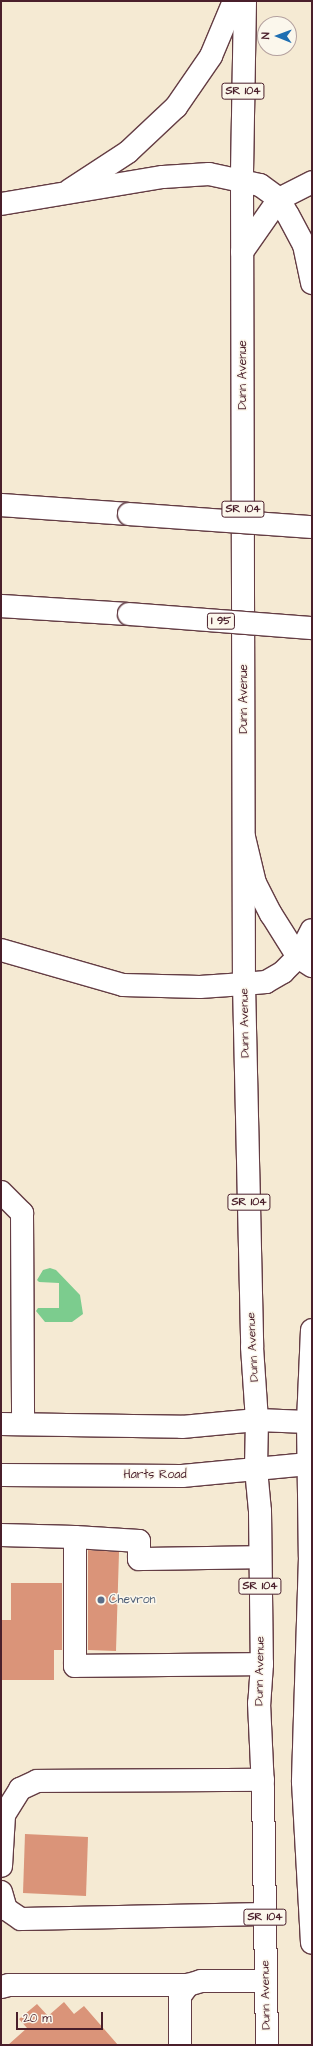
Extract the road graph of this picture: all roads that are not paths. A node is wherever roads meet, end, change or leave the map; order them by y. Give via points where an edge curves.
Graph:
1 (234, 1) edge
2 (245, 1) edge
3 (242, 181) junction
4 (312, 182) edge
5 (62, 195) junction
6 (280, 199) junction
7 (1, 204) edge
8 (242, 252) junction
9 (312, 282) edge
10 (1, 505) edge
11 (312, 527) edge
12 (1, 606) edge
13 (312, 628) edge
14 (244, 837) junction
15 (312, 930) edge
16 (1, 950) edge
17 (305, 961) edge
18 (244, 984) junction
19 (1, 1192) edge
20 (312, 1330) edge
21 (311, 1358) edge
22 (257, 1420) junction
23 (308, 1422) junction
24 (1, 1424) edge
25 (22, 1424) junction
26 (256, 1469) junction
27 (309, 1470) edge
28 (1, 1475) edge
29 (1, 1535) edge
30 (75, 1537) junction
31 (260, 1557) junction
32 (309, 1611) edge
33 (262, 1664) junction
34 (263, 1780) junction
35 (308, 1794) edge
36 (1, 1866) edge
37 (1, 1892) edge
38 (265, 1914) junction
39 (312, 1914) edge
40 (312, 1944) edge
41 (266, 1981) junction
42 (188, 1985) junction
43 (1, 1987) edge
44 (180, 2045) edge
45 (267, 2045) edge

1 - 5 main road via 211,56 176,107 128,152
2 - 3 main road, Dunn Avenue / SR 104
3 - 5 main road via 209,174 163,177
3 - 6 main road via 260,185
3 - 8 main road, Dunn Avenue / SR 104
4 - 6 main road
5 - 7 main road
6 - 8 main road
6 - 9 main road via 304,245
8 - 14 main road, Dunn Avenue / SR 104
10 - 11 main road, bridge
12 - 13 main road, I 95, bridge
14 - 17 main road via 255,883 286,941
14 - 18 main road, Dunn Avenue / SR 104
15 - 17 main road
16 - 18 main road via 123,985 200,987
17 - 18 main road via 266,982
18 - 22 main road, Dunn Avenue / SR 104 via 252,1347
19 - 25 main road via 22,1213
20 - 21 main road
21 - 23 main road
22 - 23 main road
22 - 25 main road via 182,1427
22 - 26 main road, Dunn Avenue / SR 104
23 - 27 main road
24 - 25 main road
26 - 27 main road, Harts Road
26 - 28 main road, Harts Road via 182,1476
26 - 31 main road, Dunn Avenue / SR 104
27 - 32 main road
29 - 30 main road
30 - 31 main road via 139,1541 139,1559
30 - 33 main road via 75,1666
31 - 33 main road, Dunn Avenue / SR 104
32 - 35 main road
33 - 34 main road, Dunn Avenue / SR 104 via 259,1703
34 - 36 main road via 37,1781 20,1789 4,1815
34 - 38 main road, Dunn Avenue / SR 104
35 - 39 main road
37 - 38 main road via 6,1909 21,1919
38 - 41 main road, Dunn Avenue / SR 104
39 - 40 main road
41 - 42 main road via 201,1981
41 - 45 main road, Dunn Avenue / SR 104
42 - 43 main road
42 - 44 main road via 180,1996

